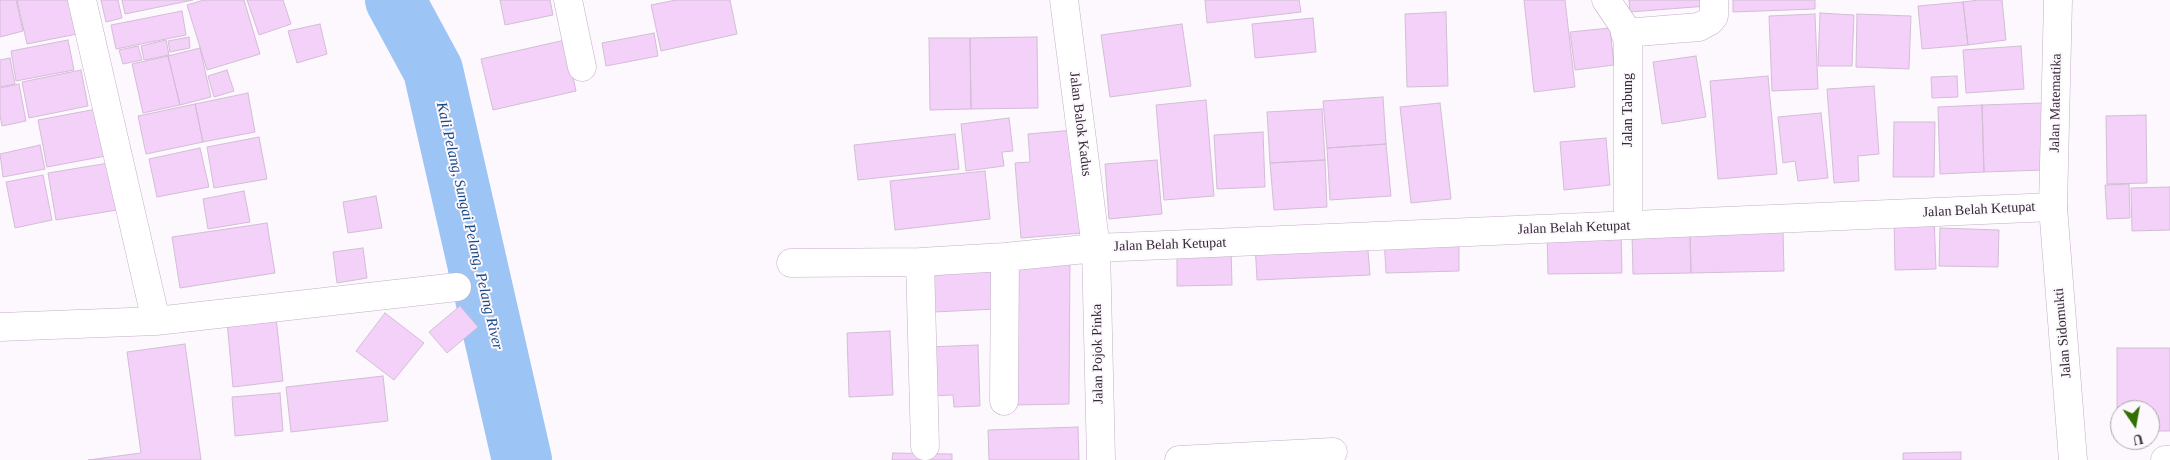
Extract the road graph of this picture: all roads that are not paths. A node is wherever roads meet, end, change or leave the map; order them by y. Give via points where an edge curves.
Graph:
1 (82, 0) edge
2 (568, 0) edge
3 (1064, 0) edge
4 (1606, 0) edge
5 (1714, 0) edge
6 (2058, 0) edge
7 (1625, 33) junction
8 (582, 67) dead end
9 (2053, 207) junction
10 (1628, 225) junction
11 (1096, 248) junction
12 (1004, 257) junction
13 (920, 262) junction
14 (791, 264) dead end
15 (457, 287) dead end
16 (156, 321) junction
17 (0, 327) edge
18 (1004, 401) dead end
19 (925, 446) dead end
20 (1333, 452) dead end
21 (1101, 460) edge
22 (1179, 460) edge
23 (2073, 460) edge
24 (2165, 460) edge
25 (2170, 460) edge

1 - 16 street
2 - 8 street
3 - 11 street, Jalan Balok Kadus
4 - 7 street, Jalan Tabung
5 - 7 street via 1714,16 1699,27
6 - 9 street, Jalan Matematika
7 - 10 street, Jalan Tabung via 1628,42
9 - 10 street, Jalan Belah Ketupat
9 - 23 street, Jalan Sidomukti
10 - 11 street, Jalan Belah Ketupat
11 - 12 street, Jalan Belah Ketupat
11 - 21 street, Jalan Pojok Pinka
12 - 13 street, Jalan Belah Ketupat
12 - 18 street
13 - 14 street, Jalan Belah Ketupat
13 - 19 street
15 - 16 street
16 - 17 street
20 - 22 street
24 - 25 street

